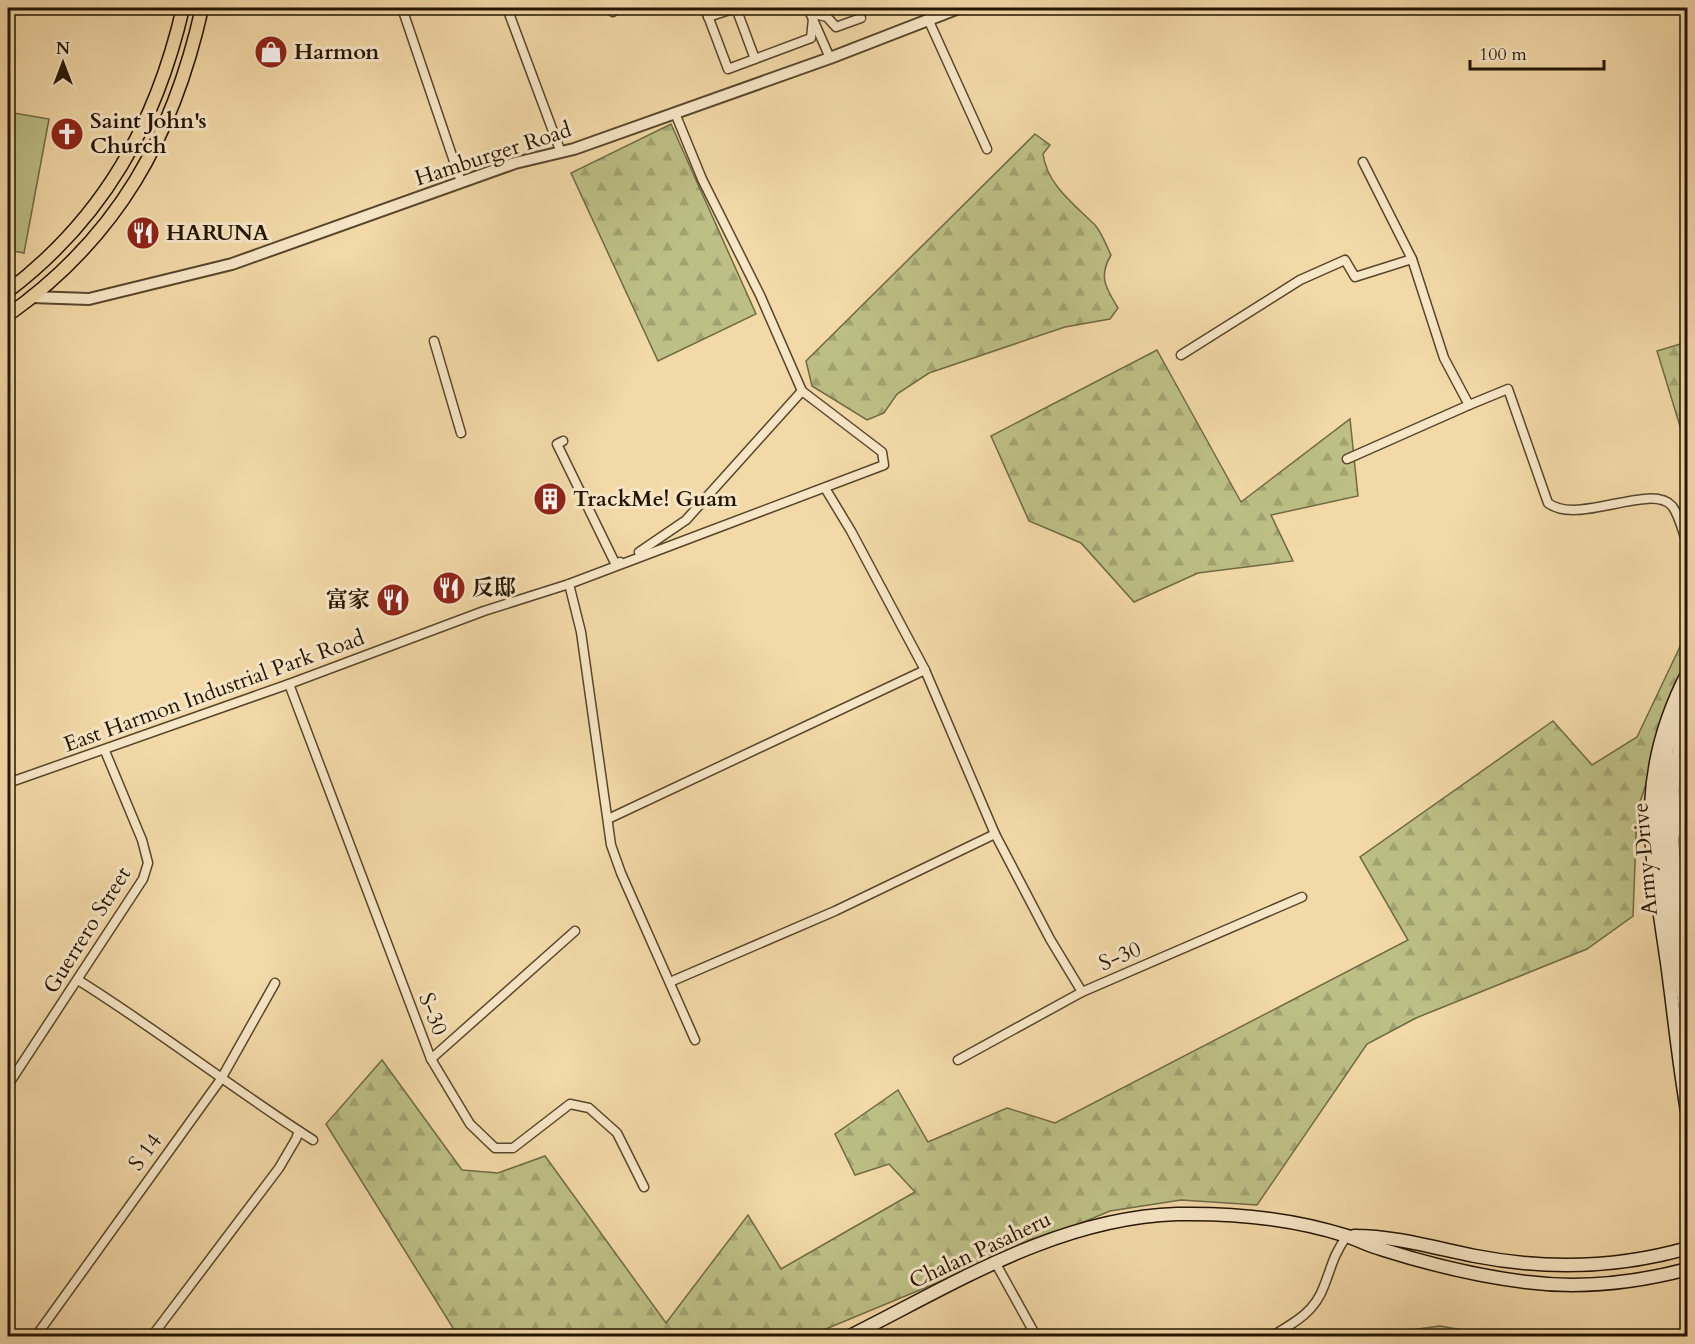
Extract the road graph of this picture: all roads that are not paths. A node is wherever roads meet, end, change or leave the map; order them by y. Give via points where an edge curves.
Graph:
1 (183, 8) edge
2 (202, 8) edge
3 (402, 8) edge
4 (507, 8) edge
5 (705, 8) edge
6 (736, 8) edge
7 (959, 8) edge
8 (810, 13) edge
9 (708, 17) junction
10 (861, 18) dead end
11 (928, 19) junction
12 (830, 58) junction
13 (755, 59) junction
14 (675, 113) junction
15 (987, 149) dead end
16 (560, 150) junction
17 (1363, 162) dead end
18 (461, 182) junction
19 (1412, 259) junction
20 (8, 291) edge
21 (31, 297) junction
22 (8, 315) edge
23 (434, 341) dead end
24 (1181, 355) dead end
25 (802, 391) junction
26 (1469, 405) junction
27 (460, 433) dead end
28 (563, 441) dead end
29 (1347, 459) dead end
30 (825, 488) junction
31 (1688, 546) edge
32 (616, 565) junction
33 (569, 584) junction
34 (925, 670) junction
35 (1688, 672) edge
36 (289, 684) junction
37 (1688, 690) edge
38 (1688, 722) edge
39 (105, 751) junction
40 (1688, 761) edge
41 (8, 783) edge
42 (608, 819) junction
43 (995, 834) junction
44 (1688, 874) edge
45 (1302, 897) dead end
46 (575, 932) dead end
47 (1688, 956) edge
48 (78, 980) junction
49 (670, 982) junction
50 (275, 983) dead end
51 (1082, 992) junction
52 (1688, 1026) edge
53 (695, 1040) dead end
54 (431, 1059) junction
55 (958, 1060) dead end
56 (221, 1079) junction
57 (8, 1085) edge
58 (1688, 1117) edge
59 (298, 1131) junction
60 (313, 1140) dead end
61 (644, 1187) dead end
62 (1347, 1236) junction
63 (1688, 1248) edge
64 (995, 1262) junction
65 (1688, 1269) edge
66 (36, 1336) edge
67 (152, 1336) edge
68 (850, 1336) edge
69 (1036, 1336) edge
70 (1272, 1336) edge

1 - 20 main road via 154,105 123,165 75,231
2 - 21 main road via 180,89 143,168 89,243
3 - 18 street
4 - 16 street
5 - 9 street
6 - 9 street
6 - 13 street
7 - 11 street, Hamburger Road
8 - 10 street via 827,17 836,27
8 - 12 street
8 - 13 street via 811,38
9 - 13 street via 728,69
11 - 12 street, Hamburger Road
11 - 15 street
12 - 14 street, Hamburger Road
14 - 16 street, Hamburger Road via 574,149
14 - 25 street, East Harmon Industrial Park Road
16 - 18 street, Hamburger Road
17 - 19 street
18 - 21 street, Hamburger Road via 272,251 195,274 89,299
19 - 24 street via 1355,277 1346,260 1291,284
19 - 26 street via 1444,358
21 - 22 main road
23 - 27 street
25 - 30 street, East Harmon Industrial Park Road via 882,453 884,465
25 - 32 street via 686,520
26 - 29 street
26 - 31 street via 1508,389 1548,502 1554,507 1582,509 1658,499 1673,508
28 - 32 street via 557,444
30 - 32 street, East Harmon Industrial Park Road
30 - 34 street
32 - 33 street, East Harmon Industrial Park Road
33 - 36 street, East Harmon Industrial Park Road via 484,611
33 - 42 street via 582,632
34 - 42 street
34 - 43 street
35 - 58 main road via 1657,747 1649,815
36 - 39 street, East Harmon Industrial Park Road
36 - 54 street, S-30
37 - 52 main road, Army Drive via 1667,749 1660,816 1663,863
38 - 47 main road, Army Drive via 1675,770 1671,812 1673,861
39 - 41 street, East Harmon Industrial Park Road
39 - 48 street, Guerrero Street via 148,863 144,879
40 - 44 main road via 1682,814
42 - 49 street via 611,845 621,873
43 - 49 street
43 - 51 street
45 - 51 street, S-30
46 - 54 street
48 - 56 street
48 - 57 street, Guerrero Street
49 - 53 street
50 - 56 street, S 14
51 - 55 street, S-30
54 - 61 street, S-30 via 470,1124 495,1148 513,1148 570,1104 589,1108 616,1133
56 - 59 street
56 - 66 street, S 14
59 - 60 street
59 - 67 street via 279,1168
62 - 63 main road, Chalan Pasaheru via 1383,1237 1505,1261 1555,1266 1630,1261
62 - 64 main road, Chalan Pasaheru via 1236,1216 1166,1215 1076,1230
62 - 65 main road, Chalan Pasaheru via 1454,1268 1527,1282 1606,1284
62 - 70 street via 1333,1255 1325,1286 1312,1307
64 - 68 main road, Chalan Pasaheru
64 - 69 street

